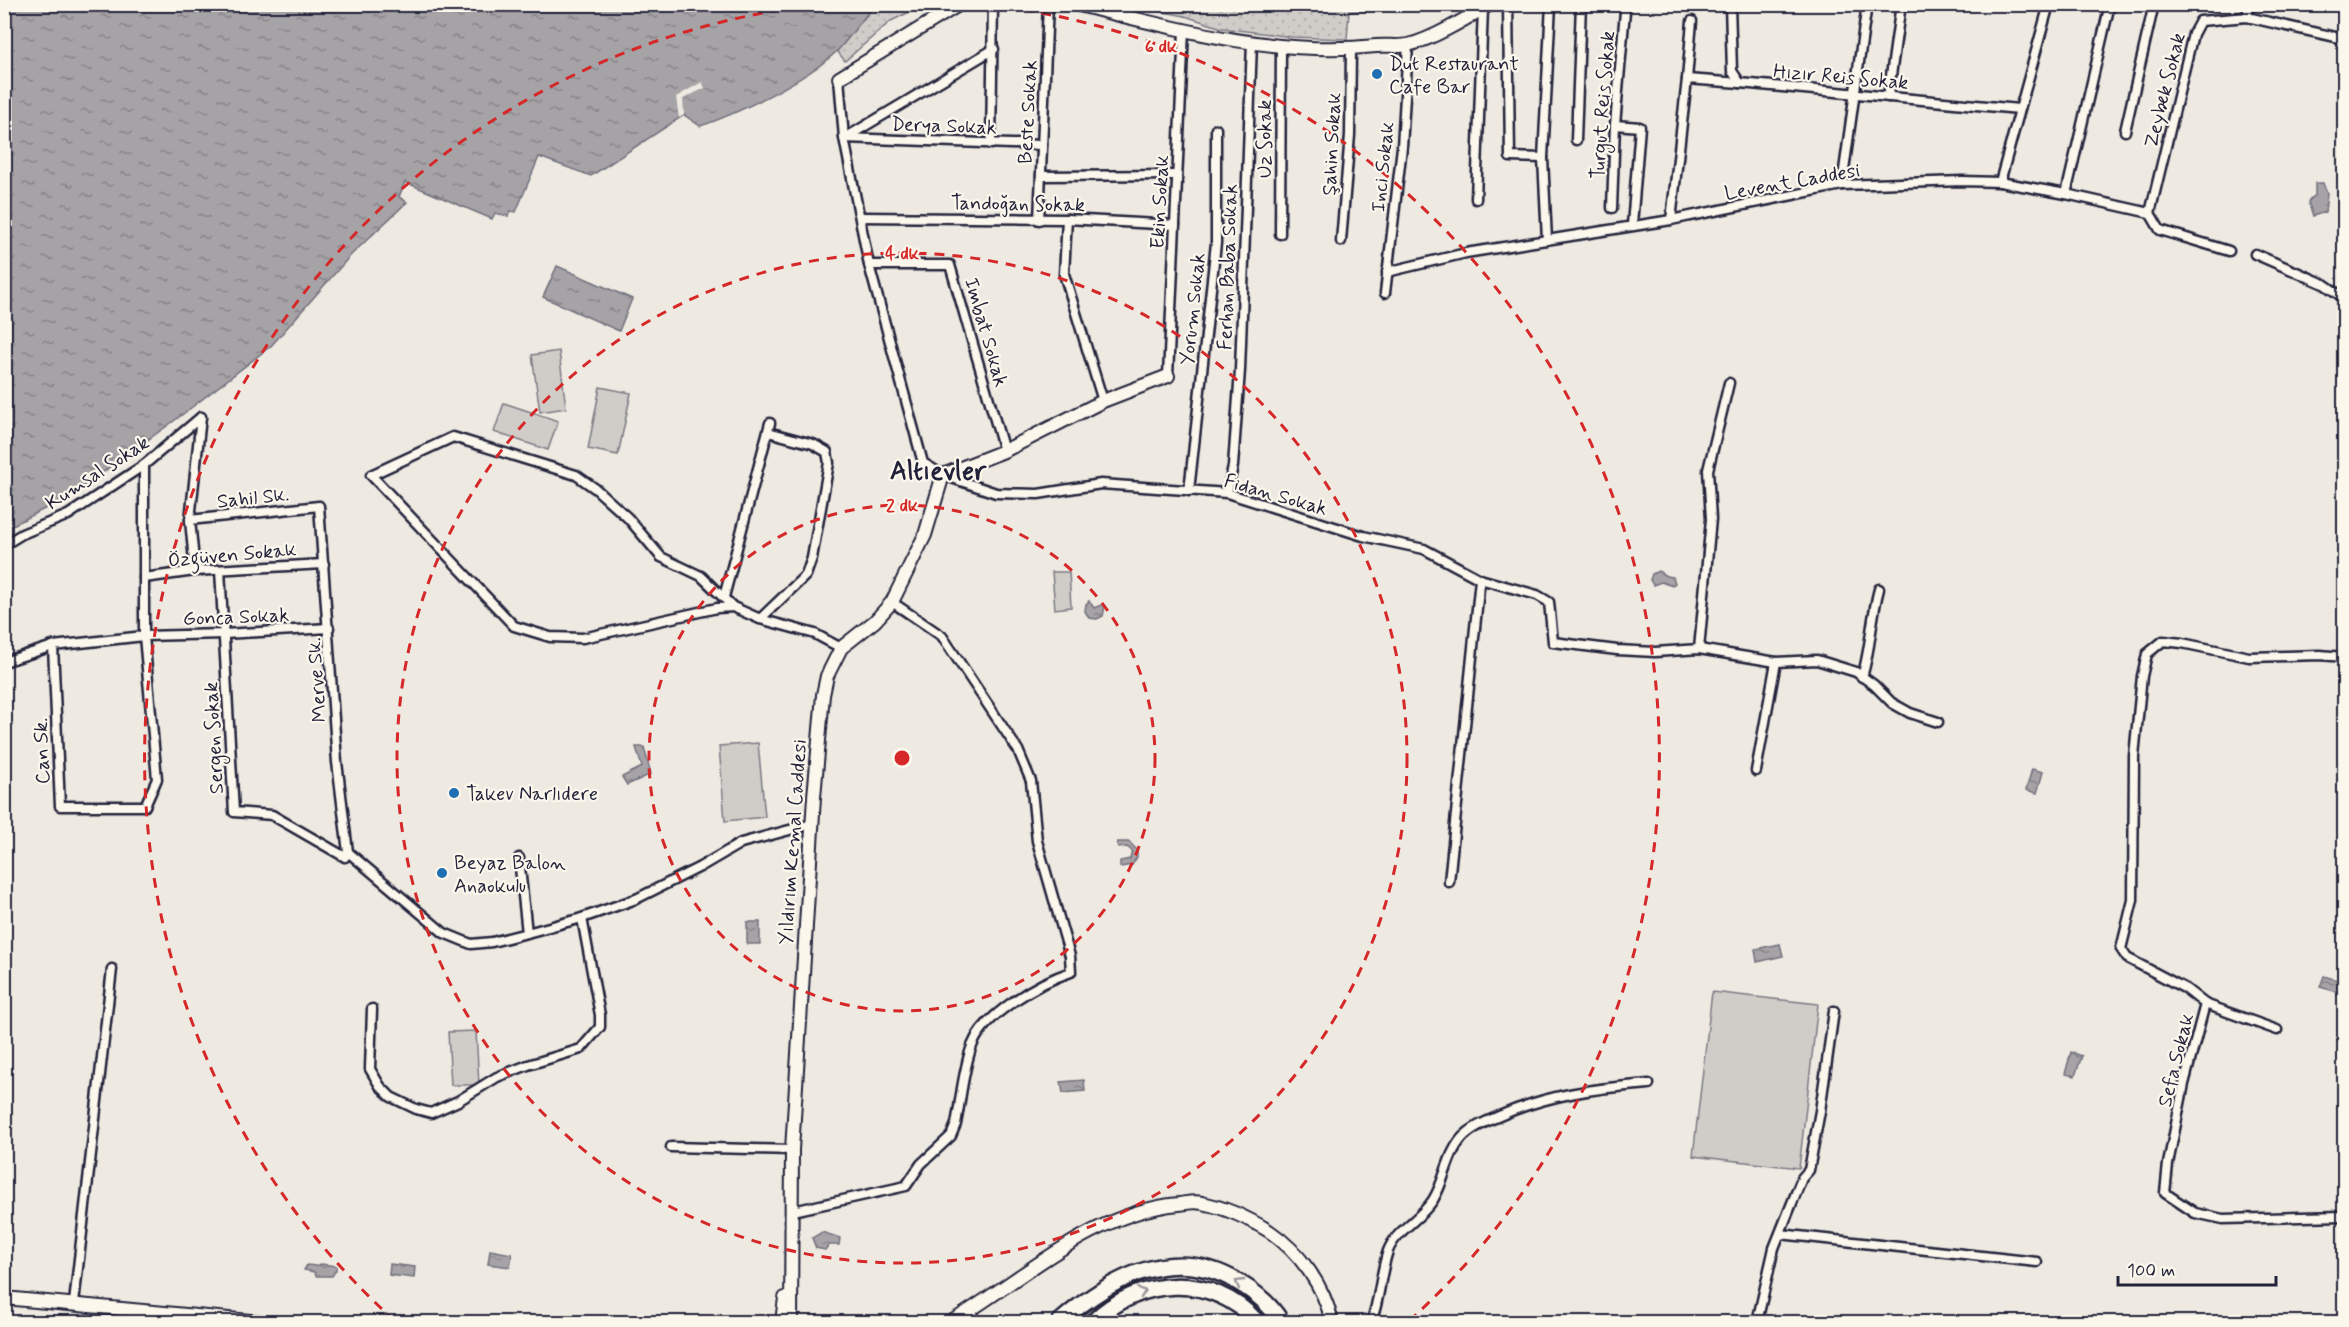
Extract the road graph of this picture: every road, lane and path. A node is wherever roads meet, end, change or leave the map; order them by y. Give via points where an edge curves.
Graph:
1 (960, 4) edge
2 (993, 4) edge
3 (1048, 4) edge
4 (1075, 4) edge
5 (1508, 4) edge
6 (1551, 4) edge
7 (1581, 4) edge
8 (1624, 4) edge
9 (1730, 4) edge
10 (1867, 4) edge
11 (1901, 4) edge
12 (2049, 4) edge
13 (2110, 4) edge
14 (2154, 4) edge
15 (2249, 4) edge
16 (1487, 6) edge
17 (2247, 17) junction
18 (1692, 21) dead end
19 (1184, 30) junction
20 (2344, 39) edge
21 (1252, 42) junction
22 (1281, 45) junction
23 (1408, 45) junction
24 (994, 49) junction
25 (1351, 49) junction
26 (839, 78) joint
27 (1687, 79) junction
28 (1740, 83) junction
29 (1853, 93) junction
30 (1888, 97) junction
31 (2019, 109) junction
32 (1615, 125) junction
33 (1216, 129) dead end
34 (2125, 131) dead end
35 (844, 138) junction
36 (1576, 140) dead end
37 (991, 144) junction
38 (1042, 145) junction
39 (1543, 158) junction
40 (1177, 175) junction
41 (1041, 176) junction
42 (2000, 182) junction
43 (1842, 185) junction
44 (2066, 194) junction
45 (1476, 199) dead end
46 (1612, 208) dead end
47 (2150, 213) junction
48 (860, 217) junction
49 (1067, 219) junction
50 (1039, 220) junction
51 (1671, 220) junction
52 (1175, 225) junction
53 (1632, 225) junction
54 (1280, 234) dead end
55 (1547, 240) junction
56 (1341, 241) dead end
57 (2229, 251) dead end
58 (2255, 254) dead end
59 (870, 265) junction
60 (1387, 272) junction
61 (1385, 293) dead end
62 (2344, 298) edge
63 (1168, 376) joint
64 (1728, 383) dead end
65 (1103, 401) junction
66 (1004, 451) junction
67 (144, 465) junction
68 (944, 475) junction
69 (1188, 491) junction
70 (1227, 494) junction
71 (319, 506) joint
72 (190, 520) junction
73 (4, 545) edge
74 (324, 564) junction
75 (220, 570) junction
76 (195, 572) junction
77 (144, 579) junction
78 (1480, 579) junction
79 (1880, 589) dead end
80 (724, 597) junction
81 (892, 602) junction
82 (733, 607) junction
83 (760, 619) junction
84 (329, 628) junction
85 (224, 634) junction
86 (144, 636) junction
87 (53, 646) junction
88 (841, 648) junction
89 (1700, 649) junction
90 (2344, 657) edge
91 (4, 662) edge
92 (1776, 662) junction
93 (1862, 677) junction
94 (1938, 722) dead end
95 (1756, 771) dead end
96 (812, 824) junction
97 (348, 852) junction
98 (519, 858) dead end
99 (1449, 882) dead end
100 (582, 918) junction
101 (527, 933) junction
102 (112, 969) dead end
103 (2205, 1004) junction
104 (372, 1009) dead end
105 (1834, 1011) dead end
106 (2277, 1030) dead end
107 (1649, 1084) dead end
108 (671, 1147) dead end
109 (792, 1149) junction
110 (793, 1212) junction
111 (2344, 1216) edge
112 (1779, 1234) junction
113 (791, 1249) junction
114 (2037, 1262) dead end
115 (4, 1298) edge
116 (74, 1304) junction
117 (261, 1323) edge
118 (782, 1323) edge
119 (791, 1323) edge
120 (951, 1323) edge
121 (1060, 1323) edge
122 (1093, 1323) edge
123 (1257, 1323) edge
124 (1281, 1323) edge
125 (1332, 1323) edge
126 (1371, 1323) edge
127 (1757, 1323) edge

1 - 26 street
2 - 24 street
3 - 38 street, Beste Sokak
4 - 19 street
5 - 39 street via 1510,157
6 - 39 street
7 - 36 street
8 - 32 street, Turgut Reis Sokak
9 - 28 street via 1732,71
10 - 29 street
11 - 30 street
12 - 31 street
13 - 44 street
14 - 34 street
15 - 17 street
16 - 23 street
16 - 45 street
17 - 20 street
17 - 47 street, Zeybek Sokak via 2200,21 2193,34
18 - 27 street
19 - 21 street
19 - 40 street, Ekin Sokak
21 - 22 street
21 - 70 street, Ferhan Baba Sokak via 1240,370 1233,466
22 - 25 street
22 - 54 street, Uz Sokak
23 - 25 street
23 - 60 street, Inci Sokak via 1402,147
24 - 35 street
24 - 37 street
25 - 56 street, Şahin Sokak via 1350,135
26 - 35 street
27 - 28 street, Hızır Reis Sokak
27 - 51 street
28 - 29 street, Hızır Reis Sokak
29 - 30 street, Hızır Reis Sokak
29 - 43 street
30 - 31 street, Hızır Reis Sokak
31 - 42 street
32 - 46 street, Turgut Reis Sokak
32 - 53 street via 1640,127
33 - 69 street, Yorum Sokak via 1215,243
35 - 37 street, Derya Sokak
35 - 48 street
37 - 38 street, Derya Sokak
38 - 41 street, Beste Sokak
39 - 55 street
40 - 41 street
40 - 52 street, Ekin Sokak
41 - 50 street, Beste Sokak
42 - 43 street, Levent Caddesi
42 - 44 street, Levent Caddesi
43 - 51 street, Levent Caddesi
44 - 47 street, Levent Caddesi
47 - 57 street via 2160,230
48 - 50 street, Tandoğan Sokak
48 - 59 street
49 - 50 street, Tandoğan Sokak
49 - 52 street, Tandoğan Sokak
49 - 65 street via 1064,274
51 - 53 street, Levent Caddesi
52 - 63 street, Ekin Sokak
53 - 55 street, Levent Caddesi
55 - 60 street, Levent Caddesi via 1466,253
58 - 62 street via 2324,284
59 - 66 street, Imbat Sokak via 951,265
59 - 68 street via 923,463
60 - 61 street, Inci Sokak
63 - 65 street
64 - 89 street via 1708,470 1710,519
65 - 66 street
66 - 68 street
67 - 72 street, Kumsal Sokak via 201,417
67 - 73 street, Kumsal Sokak via 68,515
67 - 77 street
68 - 69 street, Fidan Sokak via 996,493 1038,494 1101,484
68 - 81 street, Yıldırım Kemal Caddesi via 925,535
69 - 70 street, Fidan Sokak
70 - 78 street, Fidan Sokak via 1363,536 1424,549
71 - 72 street, Sahil Sk.
71 - 74 street, Merve Sk.
72 - 76 street
74 - 75 street, Özgüven Sokak
74 - 84 street, Merve Sk.
75 - 76 street, Özgüven Sokak
75 - 85 street, Sergen Sokak
76 - 77 street, Özgüven Sokak
77 - 86 street
78 - 89 street, Fidan Sokak via 1549,602 1553,642 1655,652
78 - 99 street
79 - 93 street
80 - 82 street
80 - 82 street via 701,576 661,557 628,518 576,475 453,437 371,475 514,626 550,637 583,638
80 - 83 street via 769,427 827,452 829,463 806,575
81 - 88 street, Yıldırım Kemal Caddesi
81 - 110 street via 942,636 1018,750 1031,781 1037,840 1070,956 1071,972 1019,996 987,1025 973,1044 951,1136 921,1164 906,1186
82 - 83 street
83 - 88 street via 815,634
84 - 85 street, Gonca Sokak
84 - 97 street, Merve Sk. via 337,762
85 - 86 street, Gonca Sokak
85 - 97 street, Sergen Sokak via 234,812 272,815 345,857
86 - 87 street, Gonca Sokak
86 - 87 street, Can Sk. via 157,779 145,806 60,806
87 - 91 street, Gonca Sokak
88 - 96 street, Yıldırım Kemal Caddesi via 827,676 823,695
89 - 92 street
90 - 103 street, Sefa Sokak via 2248,657 2163,641 2147,654 2134,756 2133,900 2121,949 2127,958 2186,989
92 - 93 street via 1817,660
92 - 95 street
93 - 94 street via 1892,703
96 - 100 street via 741,843 636,899
96 - 109 street, Yıldırım Kemal Caddesi
97 - 101 street via 444,933 471,944
98 - 101 street
100 - 101 street
100 - 104 street via 600,1027 581,1049 497,1077 431,1113 391,1097 370,1069
102 - 116 street
103 - 106 street
103 - 111 street, Sefa Sokak via 2184,1084 2166,1193 2195,1213 2223,1219
105 - 112 street via 1809,1170
107 - 126 street via 1550,1098 1475,1127 1461,1139 1434,1199 1388,1251
108 - 109 street
109 - 110 street, Yıldırım Kemal Caddesi
110 - 113 street, Yıldırım Kemal Caddesi
112 - 114 street
112 - 127 street
113 - 118 street, Yıldırım Kemal Caddesi
113 - 119 street, Yıldırım Kemal Caddesi
115 - 116 street
116 - 117 street
120 - 125 street via 1070,1244 1119,1218 1160,1206 1200,1202 1246,1216 1278,1237 1308,1267 1328,1306
124 -> 121 highway via 1257,1293 1228,1276 1173,1266 1121,1278 1102,1288
122 -> 123 highway via 1106,1309 1131,1296 1158,1287 1187,1286 1226,1299

